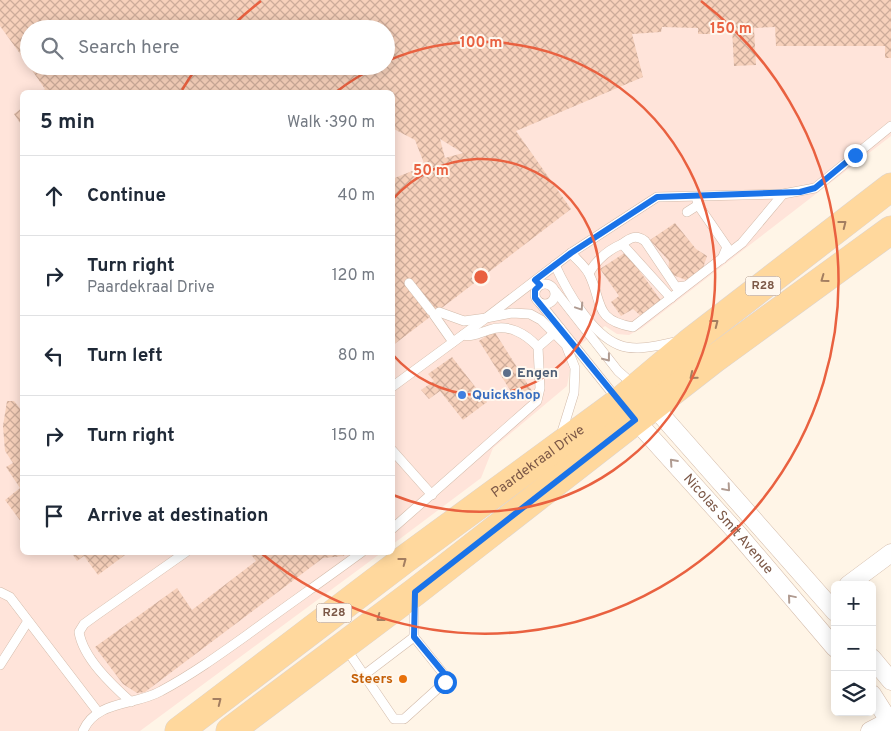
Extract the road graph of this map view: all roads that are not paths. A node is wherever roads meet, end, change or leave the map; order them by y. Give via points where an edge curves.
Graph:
1 (891, 126) edge
2 (891, 187) edge
3 (783, 194) junction
4 (697, 200) junction
5 (687, 212) dead end
6 (891, 230) edge
7 (622, 244) junction
8 (571, 253) junction
9 (555, 265) junction
10 (589, 273) junction
11 (409, 282) dead end
12 (537, 283) junction
13 (556, 292) junction
14 (534, 294) junction
15 (671, 298) junction
16 (540, 303) junction
17 (435, 313) junction
18 (486, 318) junction
19 (541, 320) junction
20 (557, 331) junction
21 (463, 335) junction
22 (453, 342) junction
23 (689, 343) junction
24 (538, 347) junction
25 (395, 385) edge
26 (636, 404) junction
27 (556, 448) junction
28 (395, 453) edge
29 (432, 495) junction
30 (395, 526) edge
31 (891, 553) edge
32 (182, 555) edge
33 (358, 555) edge
34 (853, 581) edge
35 (0, 592) edge
36 (415, 592) junction
37 (831, 601) edge
38 (831, 603) edge
39 (806, 616) junction
40 (28, 621) junction
41 (414, 637) junction
42 (831, 644) edge
43 (344, 646) junction
44 (876, 663) edge
45 (0, 665) edge
46 (364, 675) junction
47 (891, 681) edge
48 (876, 700) edge
49 (131, 702) junction
50 (98, 712) junction
51 (890, 721) edge
52 (83, 731) edge
53 (179, 731) edge
54 (230, 731) edge
55 (870, 731) edge

1 - 3 lane via 815,188
23 -> 2 main road, Paardekraal Drive / R28
3 - 4 lane
3 - 15 lane via 742,244
4 - 5 lane
4 - 7 lane via 727,247 722,259 682,288 676,287 645,241 636,236
4 - 8 lane via 657,197
6 -> 26 main road, Paardekraal Drive / R28 via 714,359
7 - 10 lane via 596,262
7 - 15 lane
8 - 9 lane
8 - 10 lane
9 - 12 lane
9 -> 23 lane via 592,324 620,346 633,348
10 - 15 lane via 601,311 620,325 633,327
11 - 17 lane
12 - 13 lane via 549,284
12 - 14 lane
12 - 18 lane
13 - 16 lane via 552,302
13 -> 26 lane via 618,371
14 - 16 lane
14 - 19 lane
16 - 20 lane
17 - 18 lane via 464,321
17 - 22 lane
18 - 19 lane via 512,313 530,314
18 - 21 lane
19 - 20 lane
20 - 24 lane
20 - 26 lane
20 - 27 lane via 571,355 575,379 571,406
21 - 22 lane
21 - 24 lane via 474,336 491,329 511,330 529,337
22 - 25 lane
23 - 26 main road, Paardekraal Drive / R28
24 - 29 lane via 540,388 537,401
26 - 27 main road, Paardekraal Drive / R28
26 - 36 main road, Paardekraal Drive / R28
26 -> 37 street, Nicolas Smit Avenue
39 -> 26 street, Nicolas Smit Avenue
53 -> 27 main road, Paardekraal Drive / R28
28 - 29 lane
29 - 30 lane
31 - 34 street
32 - 49 lane via 84,624 79,632 80,641 103,676
33 - 49 lane via 185,678 150,697
35 - 40 lane via 10,597
36 - 41 lane
36 -> 43 main road, Paardekraal Drive / R28
38 - 39 street
39 - 42 street, Nicolas Smit Avenue
40 - 45 lane
40 - 50 lane
41 - 46 lane
41 - 46 lane via 446,677 445,682 404,719 394,719
43 - 46 lane
43 - 54 main road, Paardekraal Drive / R28
44 - 47 street
48 - 51 street
49 - 50 lane
50 - 52 lane via 88,720
51 - 55 street

